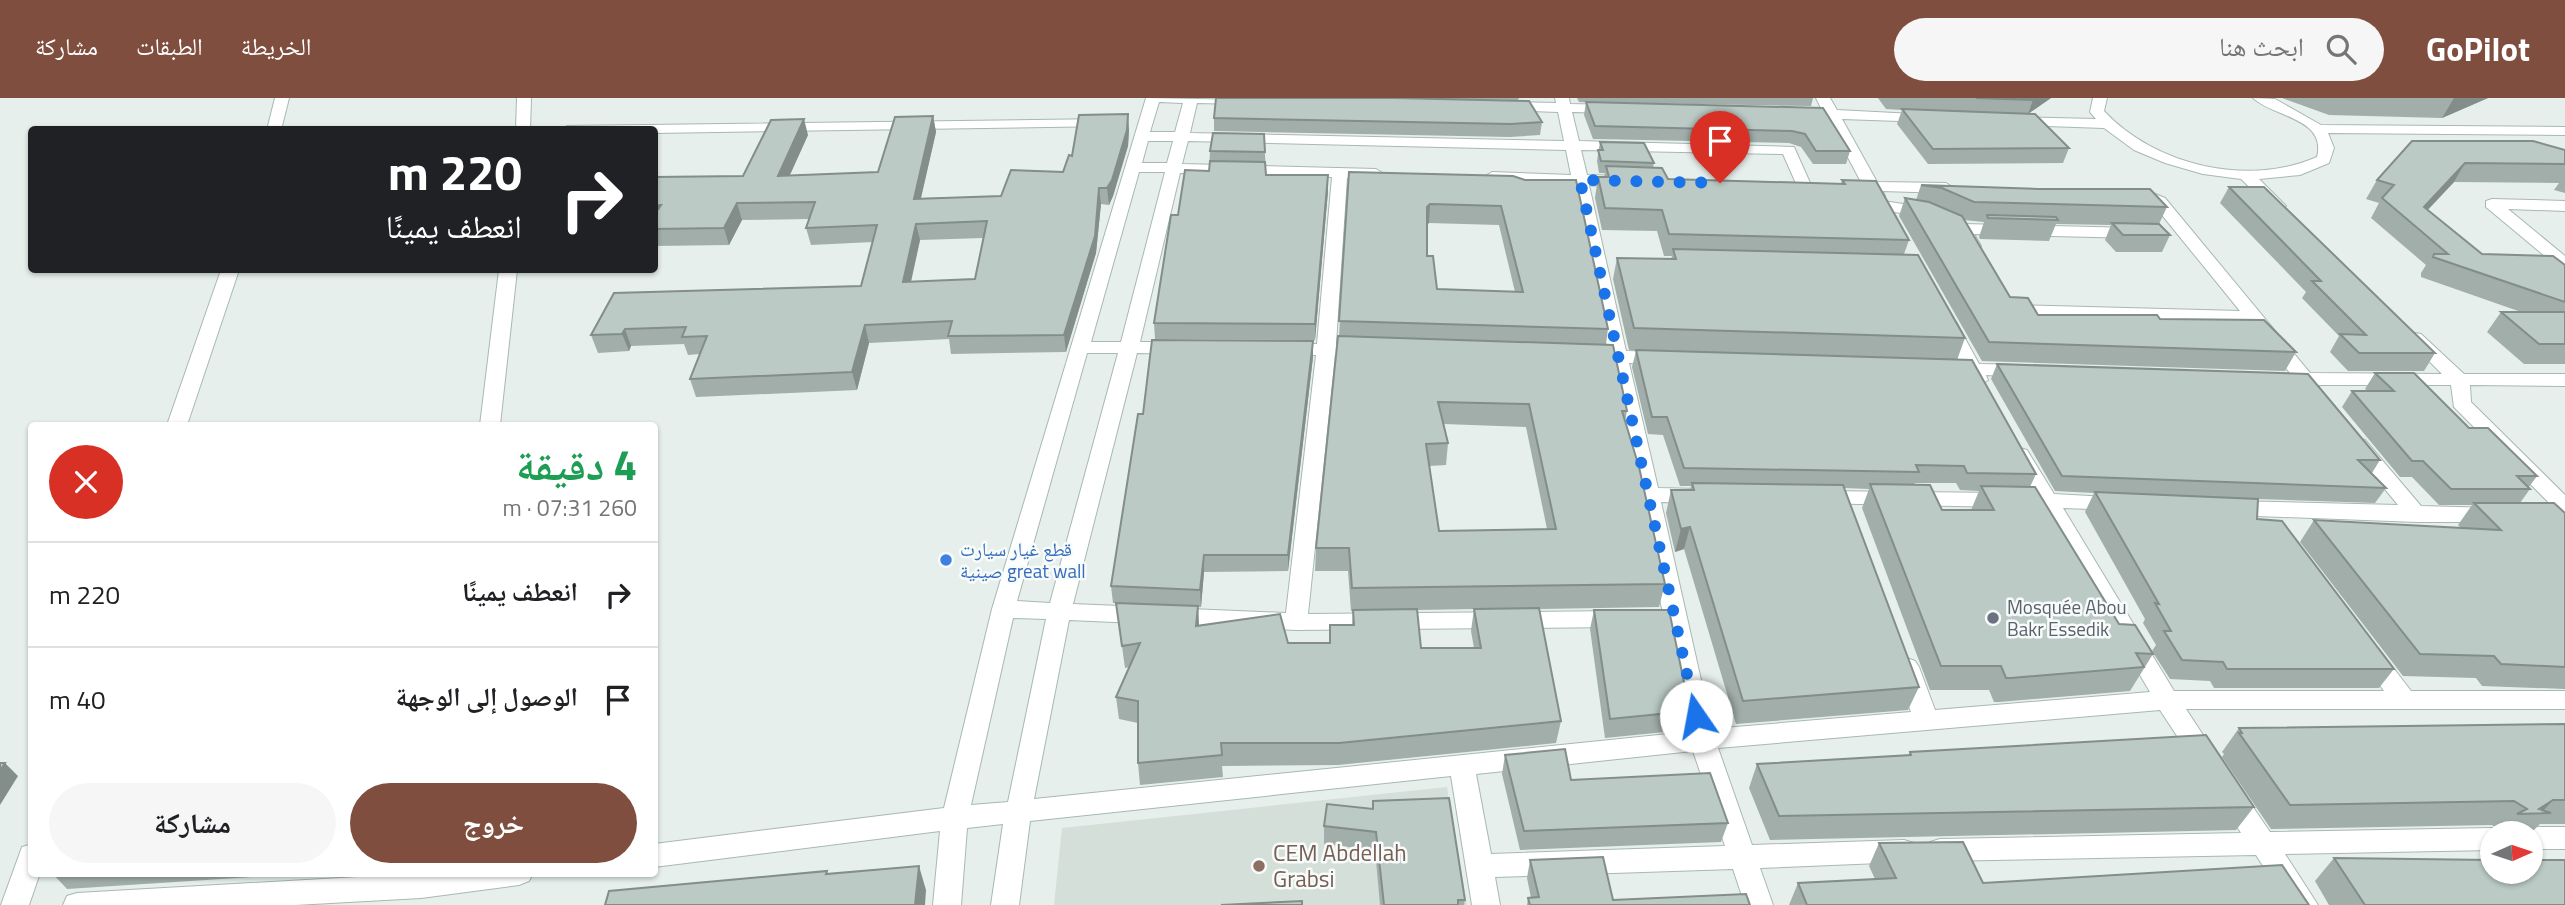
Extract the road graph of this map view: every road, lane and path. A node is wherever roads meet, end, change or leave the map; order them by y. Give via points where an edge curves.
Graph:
1 (282, 98) edge
2 (524, 98) edge
3 (1153, 98) edge
4 (2100, 98) edge
5 (2260, 98) edge
6 (1191, 99) edge
7 (1260, 101) edge
8 (1563, 103) edge
9 (1495, 106) edge
10 (1827, 106) edge
11 (1631, 109) edge
12 (1778, 113) edge
13 (1941, 118) edge
14 (1996, 120) edge
15 (2105, 124) junction
16 (275, 126) edge
17 (523, 126) edge
18 (1135, 126) junction
19 (658, 129) edge
20 (2318, 129) junction
21 (2529, 130) junction
22 (2565, 131) edge
23 (1181, 137) junction
24 (2547, 144) edge
25 (1573, 146) junction
26 (1133, 167) junction
27 (1174, 168) junction
28 (1340, 173) junction
29 (1393, 174) edge
30 (2245, 174) junction
31 (1473, 177) edge
32 (1580, 180) junction
33 (1636, 181) edge
34 (1872, 186) junction
35 (1968, 188) edge
36 (2132, 192) edge
37 (1883, 206) junction
38 (2565, 206) edge
39 (2294, 222) edge
40 (1952, 224) junction
41 (1895, 227) edge
42 (2187, 234) junction
43 (1984, 264) edge
44 (2565, 264) edge
45 (229, 273) edge
46 (508, 273) edge
47 (1998, 287) edge
48 (1936, 302) edge
49 (2254, 317) junction
50 (2402, 325) edge
51 (1079, 348) junction
52 (1129, 348) junction
53 (1195, 348) edge
54 (1261, 348) edge
55 (1326, 349) junction
56 (1382, 350) edge
57 (1563, 355) edge
58 (1619, 357) junction
59 (1687, 359) edge
60 (1932, 368) edge
61 (1973, 369) junction
62 (2042, 371) edge
63 (2263, 379) edge
64 (2305, 380) junction
65 (2565, 380) edge
66 (2460, 381) junction
67 (1986, 393) edge
68 (2322, 401) edge
69 (178, 422) edge
70 (490, 422) edge
71 (2348, 432) edge
72 (2013, 441) edge
73 (1648, 495) junction
74 (1714, 496) edge
75 (1793, 497) edge
76 (1845, 498) junction
77 (2046, 501) junction
78 (2140, 504) edge
79 (2207, 507) edge
80 (2565, 508) edge
81 (2261, 509) junction
82 (2417, 515) junction
83 (2511, 515) edge
84 (2538, 515) edge
85 (2565, 515) edge
86 (1855, 524) edge
87 (2277, 530) edge
88 (1003, 609) junction
89 (1059, 612) junction
90 (1675, 618) junction
91 (1296, 622) junction
92 (2357, 636) edge
93 (1898, 642) edge
94 (2404, 700) junction
95 (2565, 700) edge
96 (2166, 701) junction
97 (1927, 720) junction
98 (1702, 740) junction
99 (1462, 765) junction
100 (1018, 812) junction
101 (955, 818) junction
102 (2543, 838) edge
103 (2565, 838) edge
104 (2480, 839) edge
105 (2262, 842) junction
106 (658, 855) edge
107 (1742, 855) junction
108 (1479, 866) junction
109 (28, 867) edge
110 (455, 877) edge
111 (423, 879) edge
112 (15, 905) edge
113 (77, 905) edge
114 (947, 905) edge
115 (1005, 905) edge
116 (1486, 905) edge
117 (1759, 905) edge
118 (2304, 905) edge

1 - 16 street
2 - 17 street
3 - 6 street
3 - 18 street
4 - 15 street via 2097,113
5 - 20 street
6 - 7 street
6 - 23 street
8 - 9 street
8 - 11 street
8 - 25 street
10 - 12 street
10 - 13 street
10 - 34 street
14 - 15 street
15 - 30 street via 2161,156
18 - 19 street
18 - 23 street
18 - 26 street
20 - 21 street
20 - 30 street via 2328,151 2312,168
21 - 22 street
21 - 24 street
23 - 25 street
23 - 27 street
25 - 32 street
25 - 34 street via 1789,150 1810,185
26 - 27 street
26 - 51 street
27 - 28 street
27 - 52 street
28 - 29 street
28 - 55 street
30 - 39 street
31 - 32 street
32 - 33 street
32 - 58 street via 1604,262
34 - 35 street
34 - 37 street
36 - 42 street via 2159,201
37 - 40 street via 1928,213
37 - 41 street
38 - 44 street via 2492,204
40 - 42 street
40 - 43 street
42 - 49 street
45 - 69 street
46 - 70 street
47 - 49 street via 2011,310
48 - 61 street
49 - 64 street
50 - 66 street
51 - 52 street
51 - 88 street
52 - 53 street
52 - 89 street
54 - 55 street
55 - 56 street
55 - 91 street
57 - 58 street
58 - 59 street
58 - 73 street
60 - 61 street
61 - 62 street
61 - 67 street
63 - 64 street
64 - 66 street
64 - 68 street
65 - 66 street
66 - 80 street via 2460,403
71 - 82 street
72 - 77 street
73 - 74 street
73 - 90 street
75 - 76 street
76 - 77 street
76 - 86 street
77 - 78 street
77 - 96 street
79 - 81 street
81 - 82 street
81 - 87 street
82 - 83 street
84 - 85 street
88 - 89 street
88 - 101 street
89 - 91 street
89 - 100 street
90 - 91 street
90 - 98 street
92 - 94 street
93 - 97 street
94 - 95 street
94 - 96 street
96 - 97 street
96 - 105 street
97 - 98 street
98 - 99 street
98 - 107 street
99 - 100 street
99 - 108 street
100 - 101 street
100 - 115 street
101 - 106 street
101 - 114 street
102 - 103 street
104 - 105 street
105 - 107 street
105 - 118 street
107 - 108 street
107 - 117 street
108 - 116 street
109 - 112 street
110 - 111 street
111 - 113 street

